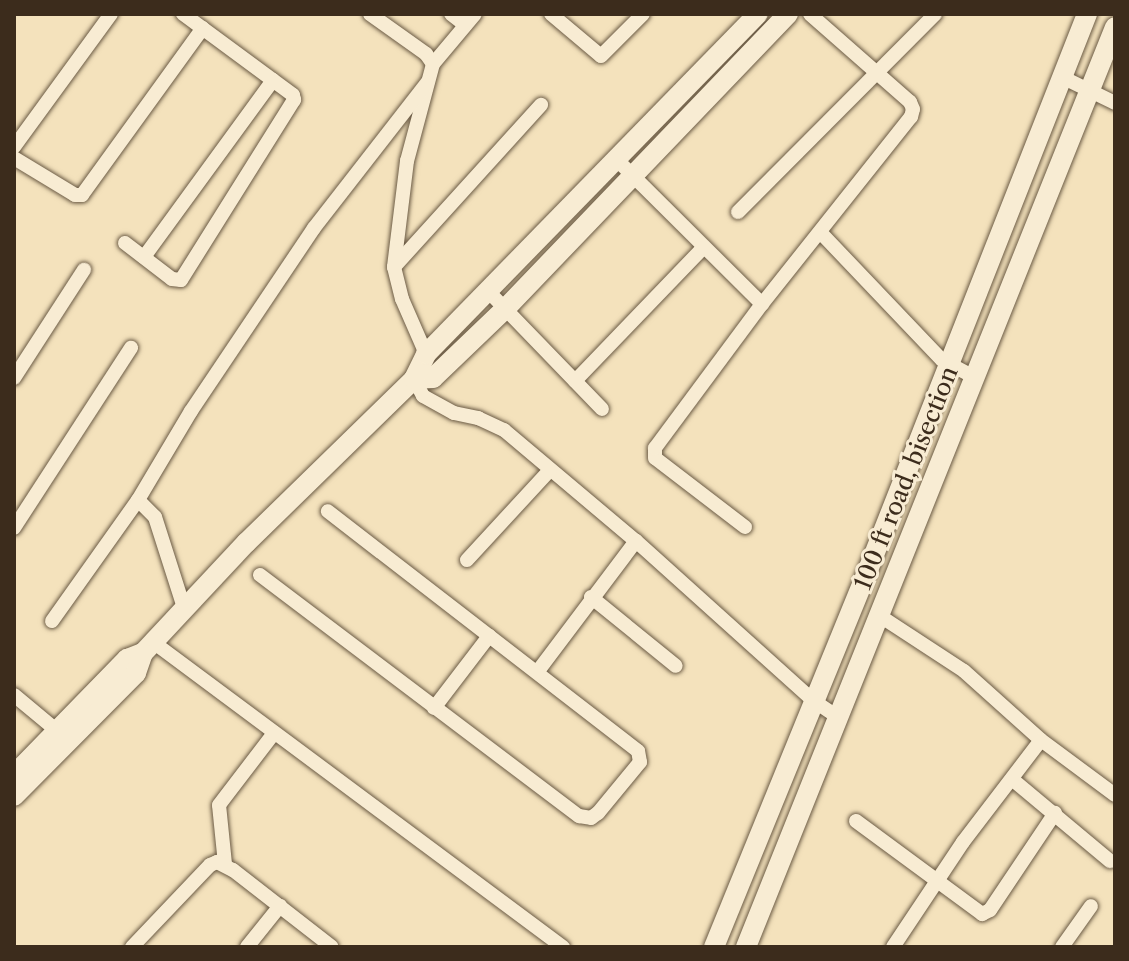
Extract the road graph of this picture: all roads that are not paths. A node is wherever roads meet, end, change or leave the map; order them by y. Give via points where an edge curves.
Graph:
1 (111, 14) edge
2 (183, 14) edge
3 (370, 14) edge
4 (451, 14) edge
5 (551, 14) edge
6 (643, 14) edge
7 (788, 14) edge
8 (810, 14) edge
9 (935, 14) edge
10 (1087, 14) edge
11 (751, 16) edge
12 (470, 19) edge
13 (1115, 27) edge
14 (203, 28) junction
15 (767, 35) junction
16 (433, 64) junction
17 (877, 75) junction
18 (1062, 77) junction
19 (273, 80) junction
20 (427, 83) junction
21 (1092, 89) junction
22 (1115, 103) edge
23 (541, 105) dead end
24 (14, 147) edge
25 (14, 158) edge
26 (618, 161) junction
27 (633, 177) junction
28 (738, 212) dead end
29 (821, 233) junction
30 (125, 243) dead end
31 (703, 248) junction
32 (144, 257) junction
33 (394, 267) junction
34 (84, 270) dead end
35 (488, 291) junction
36 (762, 304) junction
37 (505, 309) junction
38 (131, 348) dead end
39 (426, 354) junction
40 (948, 365) junction
41 (974, 377) junction
42 (14, 378) edge
43 (414, 379) junction
44 (575, 381) junction
45 (602, 409) dead end
46 (550, 470) junction
47 (138, 500) junction
48 (328, 511) dead end
49 (745, 527) dead end
50 (14, 528) edge
51 (636, 541) junction
52 (467, 560) dead end
53 (260, 575) dead end
54 (591, 597) junction
55 (184, 608) junction
56 (880, 616) junction
57 (52, 621) dead end
58 (489, 636) junction
59 (148, 647) junction
60 (676, 666) dead end
61 (538, 671) junction
62 (14, 695) edge
63 (814, 701) junction
64 (434, 708) junction
65 (839, 718) junction
66 (274, 733) junction
67 (63, 736) junction
68 (1041, 740) junction
69 (14, 775) edge
70 (1012, 779) junction
71 (1115, 795) edge
72 (14, 796) edge
73 (1055, 813) junction
74 (856, 821) dead end
75 (1110, 861) dead end
76 (225, 864) junction
77 (937, 883) junction
78 (280, 906) junction
79 (1091, 906) dead end
80 (132, 947) edge
81 (247, 947) edge
82 (332, 947) edge
83 (563, 947) edge
84 (714, 947) edge
85 (746, 947) edge
86 (893, 947) edge
87 (1062, 947) edge

1 - 24 street
2 - 14 street
3 - 16 street
4 - 12 street
5 - 6 street via 601,56
7 - 15 street
8 - 17 street
9 - 17 street
10 - 18 street
11 - 15 street
11 - 26 street
12 - 16 street
13 - 21 street, 100 ft road, bisection
14 - 19 street
14 - 25 street via 82,195
15 - 27 street
16 - 20 street
17 - 28 street
17 - 29 street via 910,102 911,117
18 - 21 street
18 - 40 street
19 - 32 street
19 - 32 street via 294,100 181,280
20 - 33 street via 407,161
20 - 47 street via 314,228
21 - 22 street
21 - 41 street, 100 ft road, bisection
23 - 33 street
26 - 27 street
26 - 35 street
27 - 31 street
27 - 37 street
29 - 36 street
29 - 40 street
30 - 32 street
31 - 36 street
31 - 44 street
33 - 39 street
34 - 42 street
35 - 37 street
35 - 39 street
36 - 49 street via 653,453
37 - 43 street via 433,378
37 - 44 street
38 - 50 street
39 - 43 street
40 - 41 street
40 - 63 street
41 - 56 street, 100 ft road, bisection
43 - 46 street via 423,396 454,413 492,423
43 - 55 street
44 - 45 street
46 - 51 street
46 - 52 street
47 - 55 street via 155,517
47 - 57 street
48 - 58 street
51 - 54 street
51 - 63 street
53 - 64 street
54 - 60 street
54 - 61 street
55 - 59 street
56 - 65 street, 100 ft road, bisection
56 - 68 street via 964,671
58 - 61 street
58 - 64 street
59 - 66 street
59 - 67 street via 136,673
61 - 64 street via 640,755 640,762 591,818 579,816
62 - 67 street
63 - 65 street
63 - 84 street
65 - 85 street, 100 ft road, bisection
66 - 76 street via 219,805
66 - 83 street
67 - 69 street
67 - 72 street
68 - 70 street
68 - 71 street
70 - 73 street
70 - 77 street
73 - 75 street
73 - 77 street via 990,910 975,912
74 - 77 street
76 - 78 street
76 - 80 street via 210,865
77 - 86 street
78 - 81 street
78 - 82 street
79 - 87 street

